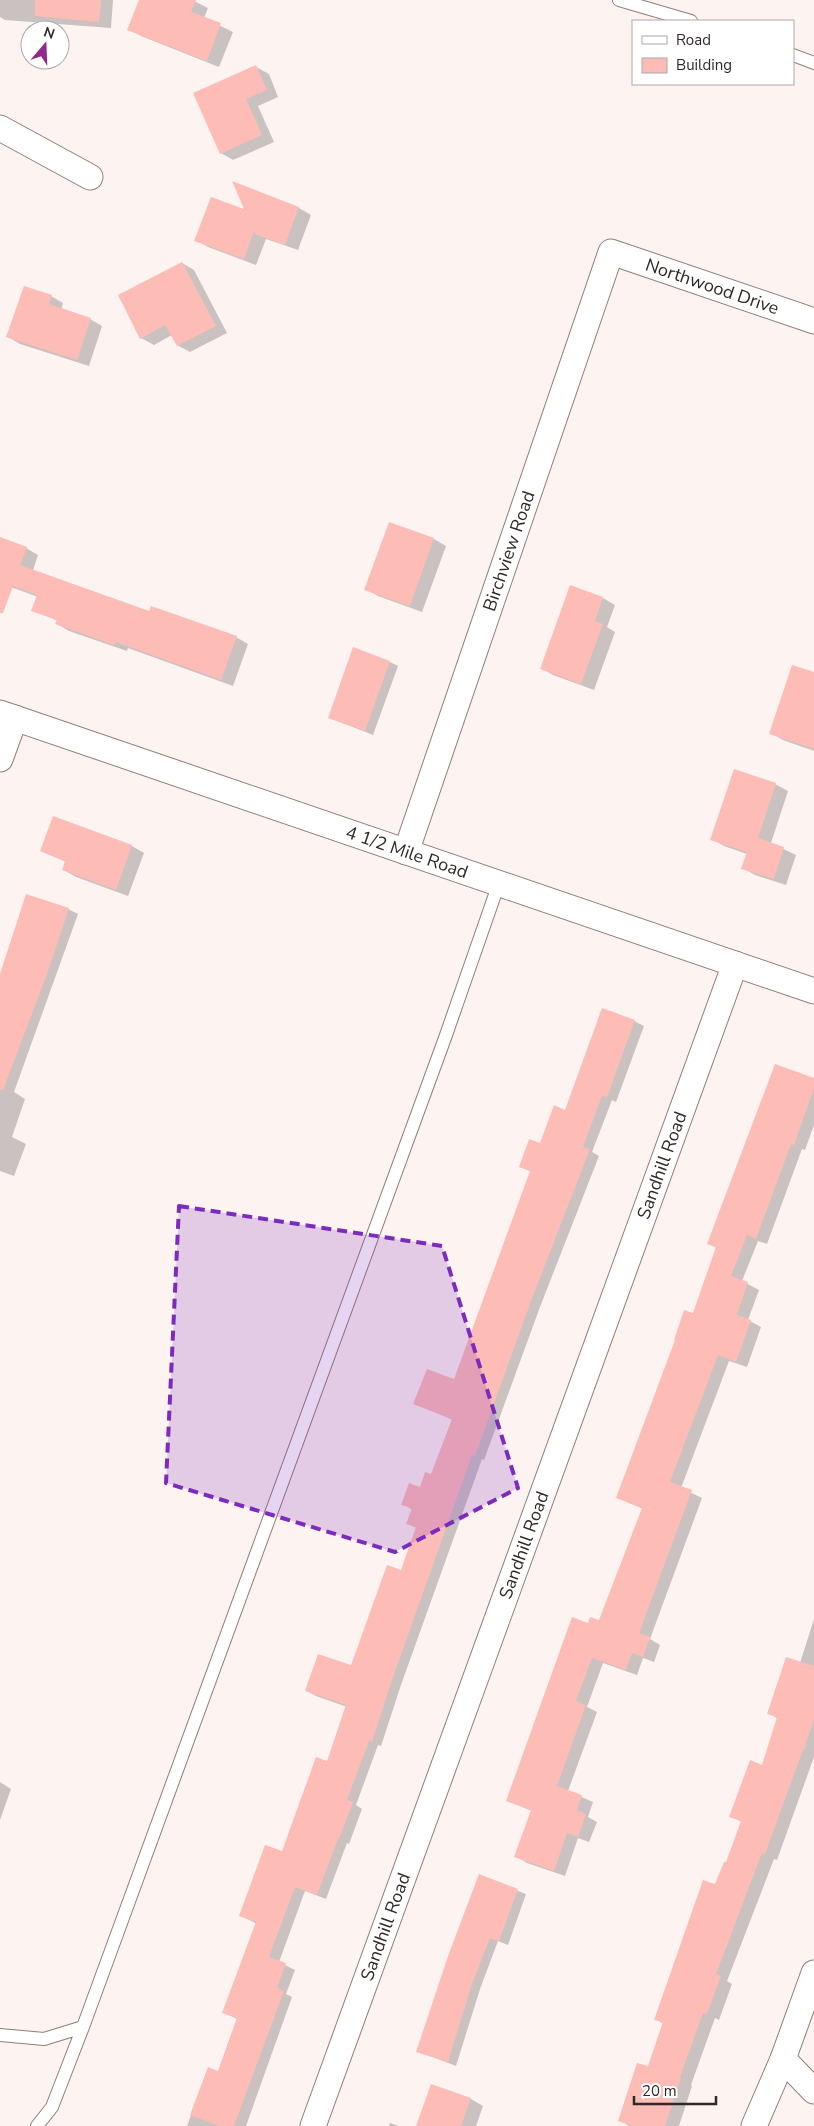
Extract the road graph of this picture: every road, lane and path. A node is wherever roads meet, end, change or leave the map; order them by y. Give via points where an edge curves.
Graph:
1 (619, 0) edge
2 (688, 20) edge
3 (794, 55) edge
4 (814, 63) edge
5 (0, 128) edge
6 (90, 177) dead end
7 (612, 252) joint
8 (814, 321) edge
9 (8, 715) edge
10 (0, 759) edge
11 (406, 852) junction
12 (499, 883) junction
13 (735, 964) junction
14 (813, 989) edge
15 (814, 1973) edge
16 (808, 2010) edge
17 (83, 2027) junction
18 (0, 2035) edge
19 (783, 2059) junction
20 (814, 2091) edge
21 (37, 2126) edge
22 (313, 2126) edge
23 (754, 2126) edge

1 - 2 lane
3 - 4 lane
5 - 6 street
7 - 8 street, Northwood Drive
7 - 11 street, Birchview Road
9 - 10 street
9 - 11 street, 4 1/2 Mile Road
11 - 12 street, 4 1/2 Mile Road
12 - 13 street, 4 1/2 Mile Road
12 - 17 lane
13 - 14 street, 4 1/2 Mile Road
13 - 22 street, Sandhill Road
15 - 16 street
16 - 19 street
17 - 18 lane via 44,2038
17 - 21 lane via 52,2106
19 - 20 street
19 - 23 street

